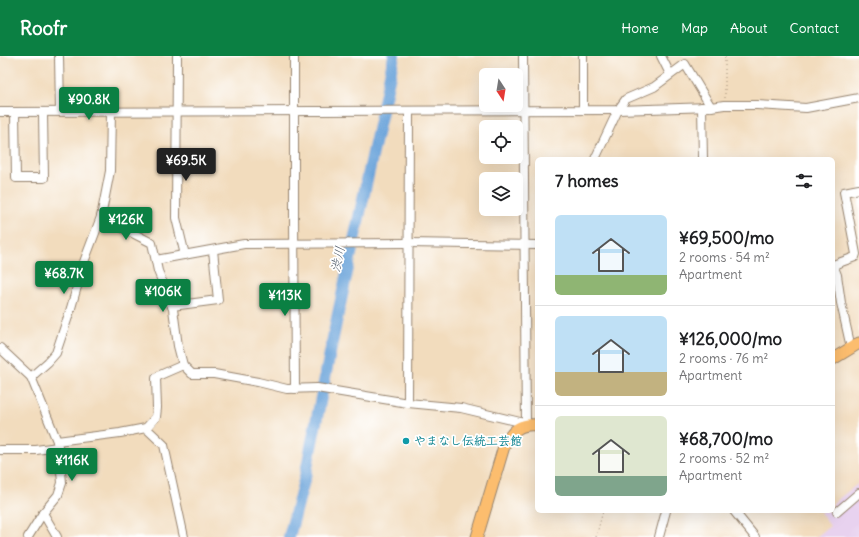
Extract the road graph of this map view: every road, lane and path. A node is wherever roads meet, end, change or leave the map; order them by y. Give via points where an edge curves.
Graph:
1 (59, 56) edge
2 (177, 56) edge
3 (294, 56) edge
4 (523, 56) edge
5 (583, 56) edge
6 (661, 56) edge
7 (725, 56) edge
8 (523, 68) edge
9 (670, 74) junction
10 (859, 98) edge
11 (724, 105) junction
12 (702, 107) junction
13 (711, 107) junction
14 (295, 110) junction
15 (583, 110) junction
16 (618, 110) junction
17 (60, 111) junction
18 (111, 111) junction
19 (177, 111) junction
20 (409, 111) junction
21 (479, 111) edge
22 (523, 111) joint
23 (0, 112) edge
24 (15, 112) junction
25 (43, 112) junction
26 (596, 157) edge
27 (703, 157) edge
28 (859, 190) edge
29 (101, 217) junction
30 (408, 243) junction
31 (294, 244) junction
32 (524, 245) junction
33 (535, 246) edge
34 (212, 250) junction
35 (185, 255) junction
36 (156, 260) junction
37 (835, 264) edge
38 (835, 270) edge
39 (172, 306) junction
40 (855, 346) edge
41 (0, 348) edge
42 (835, 358) edge
43 (183, 365) junction
44 (30, 377) junction
45 (295, 390) junction
46 (408, 402) junction
47 (531, 425) edge
48 (146, 428) junction
49 (58, 444) junction
50 (0, 450) edge
51 (859, 493) edge
52 (836, 512) dead end
53 (43, 513) junction
54 (602, 513) edge
55 (665, 513) edge
56 (736, 513) edge
57 (28, 537) edge
58 (57, 537) edge
59 (184, 537) edge
60 (477, 537) edge
61 (596, 537) edge
62 (659, 537) edge
63 (755, 537) edge

1 - 17 street
2 - 19 street
3 - 14 street
4 - 8 street
5 - 15 street
6 - 9 street
7 - 11 path
9 - 13 street via 685,64
9 - 16 street via 654,87 626,99
10 - 11 street via 806,108
11 - 13 street
12 - 13 street
12 - 16 street
12 - 27 street
14 - 19 street
14 - 20 street
14 - 31 street
15 - 16 street
15 - 22 street
16 - 26 street
17 - 18 street
17 - 25 street
18 - 19 street
18 - 29 street via 110,171
19 - 35 street via 176,218
20 - 21 street
20 - 30 street
22 - 32 street
23 - 24 street
24 - 25 street
24 - 25 street via 16,178 44,178
28 - 37 street via 844,192 856,254 855,257
29 - 36 street via 152,243
29 - 44 street via 84,262 56,353
30 - 31 street
30 - 32 street
30 - 46 street
31 - 34 street via 244,244
31 - 45 street
32 - 33 street
32 - 47 street
34 - 35 street
34 - 39 street via 218,300
35 - 36 street
36 - 39 street
38 - 40 street via 840,303
39 - 43 street
40 - 42 main road
41 - 44 street
43 - 45 street via 192,374 214,374
43 - 48 street via 156,378 156,417
44 - 49 street
45 - 46 street via 317,388
46 - 47 street via 461,408
47 - 60 main road via 513,432 505,443
48 - 49 street
48 - 59 street via 164,445
49 - 50 street via 36,450
49 - 53 street via 62,483 58,495
51 - 52 street
53 - 57 street
53 - 58 street
54 - 61 path
55 - 62 street
56 - 63 street

